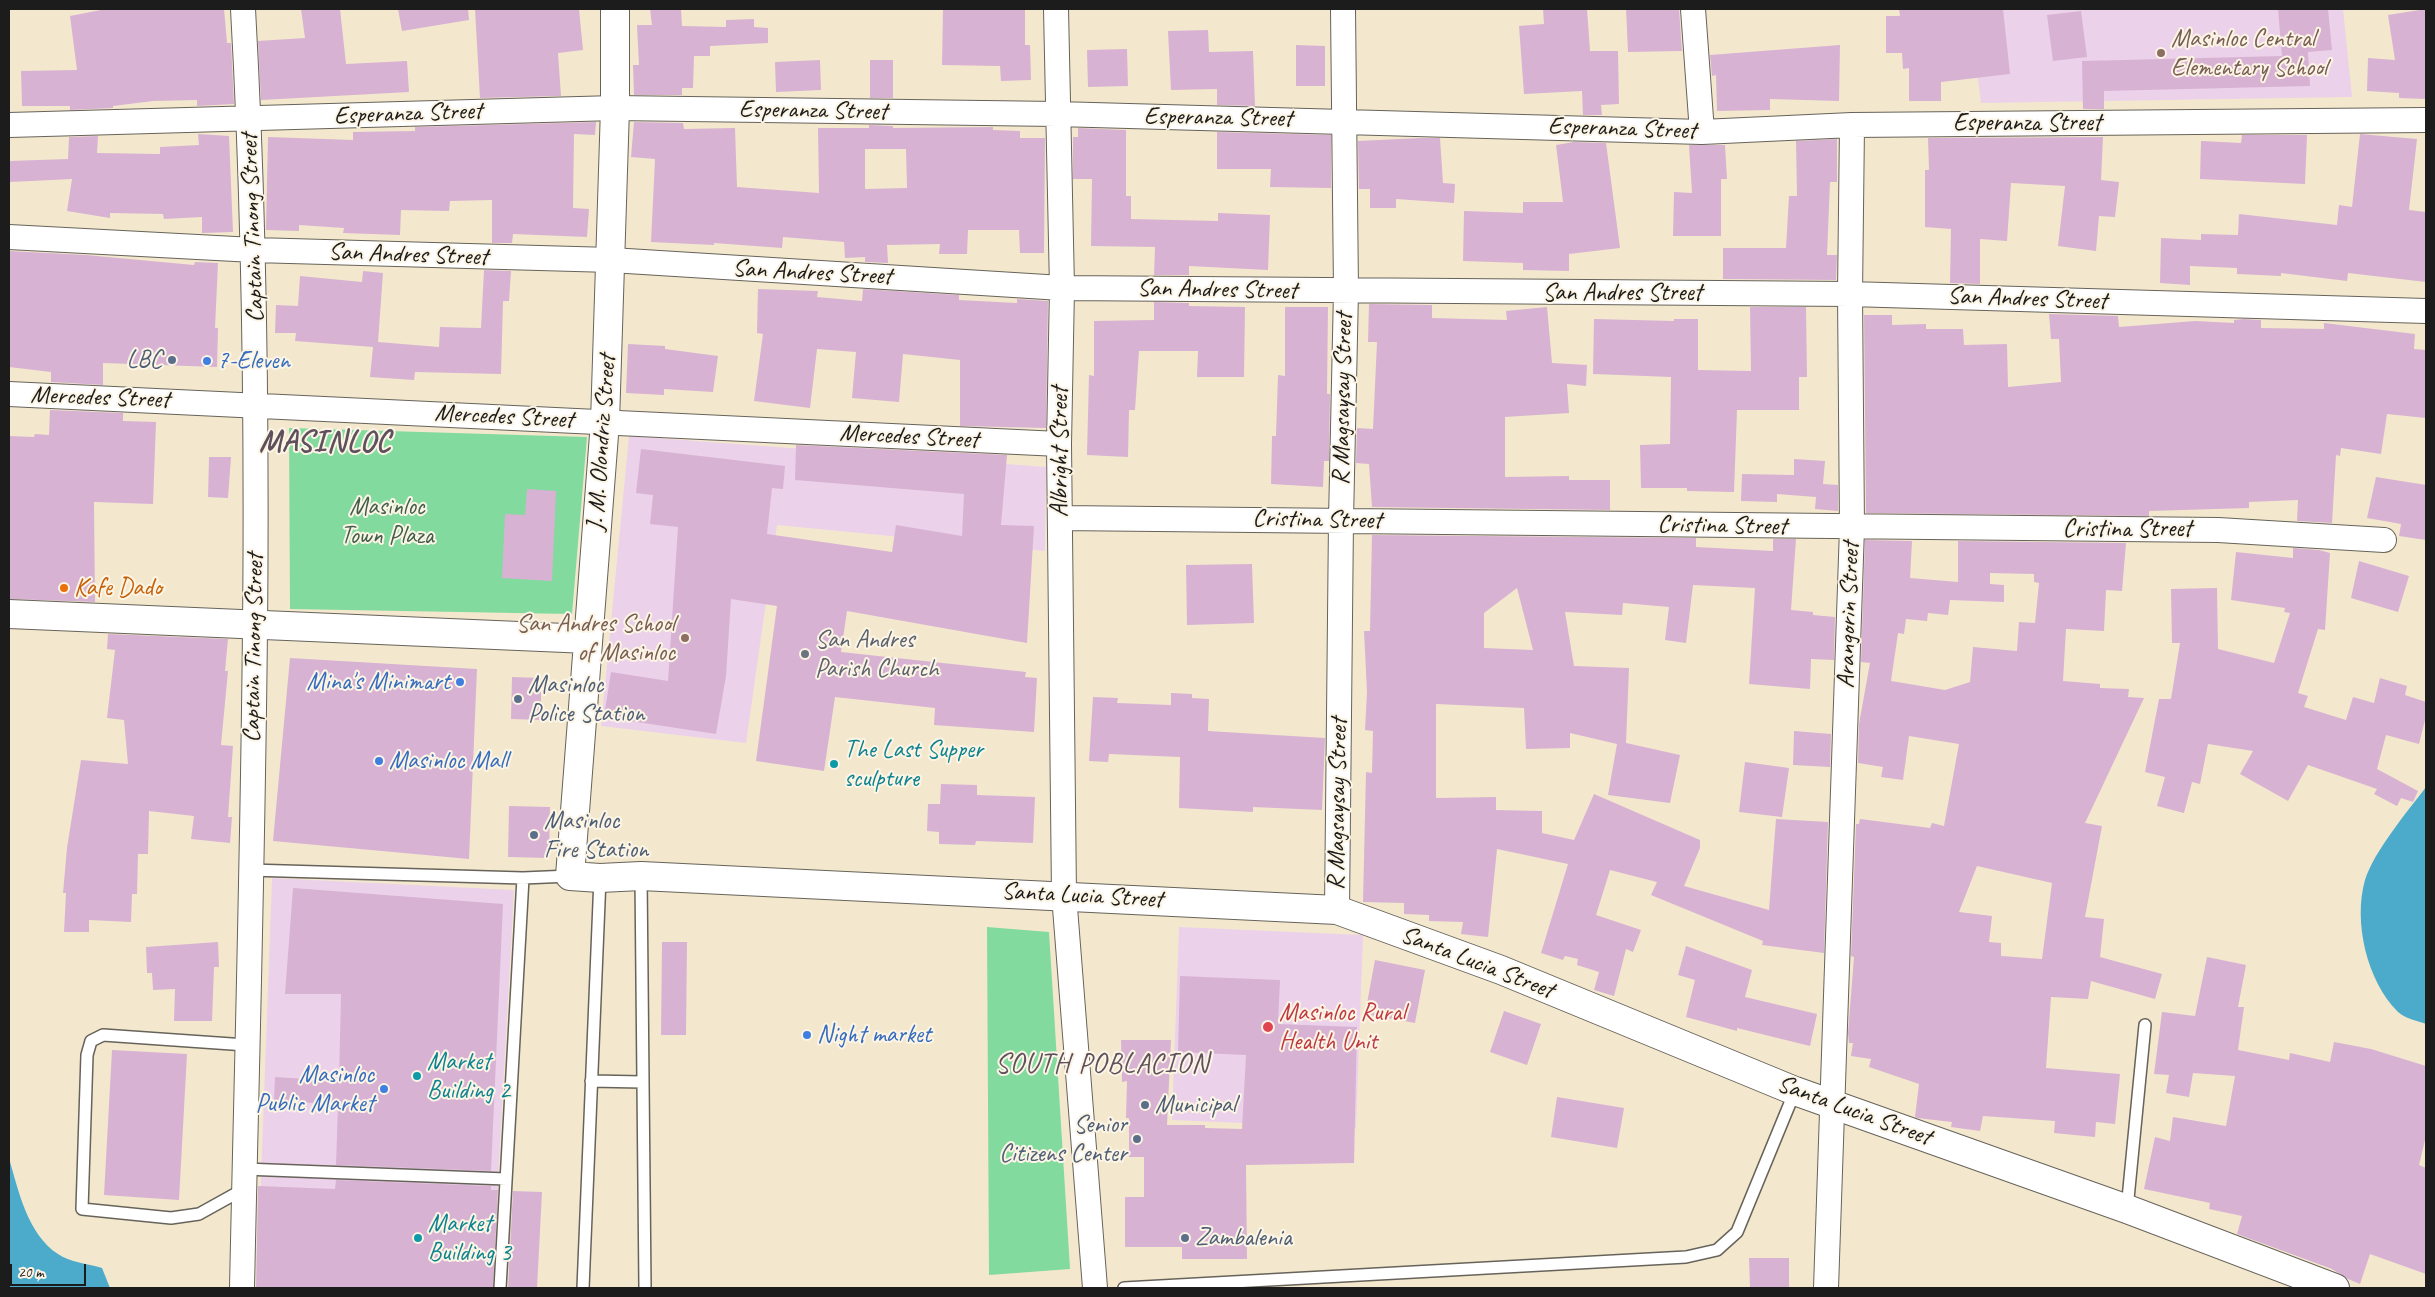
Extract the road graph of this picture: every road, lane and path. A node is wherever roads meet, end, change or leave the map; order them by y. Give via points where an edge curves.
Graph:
1 (243, 9) edge
2 (615, 9) edge
3 (1056, 9) edge
4 (1343, 9) edge
5 (1693, 9) edge
6 (615, 108) junction
7 (1057, 114) junction
8 (249, 119) junction
9 (1346, 120) junction
10 (2426, 120) edge
11 (9, 125) edge
12 (1852, 125) junction
13 (1702, 132) junction
14 (9, 237) edge
15 (254, 250) junction
16 (611, 260) junction
17 (1062, 288) junction
18 (1346, 291) junction
19 (1850, 294) junction
20 (2426, 311) edge
21 (9, 394) edge
22 (257, 405) junction
23 (605, 422) junction
24 (1059, 444) junction
25 (1060, 518) junction
26 (1340, 520) junction
27 (1852, 528) junction
28 (2384, 540) dead end
29 (9, 614) edge
30 (254, 624) junction
31 (588, 639) junction
32 (250, 870) junction
33 (570, 876) junction
34 (641, 876) junction
35 (523, 878) junction
36 (600, 878) junction
37 (1064, 895) junction
38 (1337, 910) junction
39 (2145, 1025) dead end
40 (246, 1045) junction
41 (591, 1081) junction
42 (642, 1082) junction
43 (1795, 1091) junction
44 (1834, 1105) junction
45 (244, 1179) junction
46 (506, 1179) junction
47 (2127, 1209) junction
48 (242, 1288) edge
49 (500, 1288) edge
50 (583, 1288) edge
51 (645, 1288) edge
52 (1095, 1288) edge
53 (1124, 1288) edge
54 (1826, 1288) edge
55 (2335, 1288) edge

1 - 8 street, Captain Tinong Street
2 - 6 street, J. M. Olondriz Street
3 - 7 street, Albright Street
4 - 9 street, R Magsaysay Street
5 - 13 street
6 - 7 street, Esperanza Street
6 - 8 street, Esperanza Street
6 - 16 street, J. M. Olondriz Street
7 - 9 street, Esperanza Street
7 - 17 street, Albright Street
8 - 11 street, Esperanza Street
8 - 15 street, Captain Tinong Street
9 - 13 street, Esperanza Street
9 - 18 street, R Magsaysay Street
10 - 12 street, Esperanza Street
12 - 13 street, Esperanza Street
12 - 19 street, Arangorin Street
14 - 15 street, San Andres Street
15 - 16 street, San Andres Street
15 - 22 street, Captain Tinong Street
16 - 17 street, San Andres Street
16 - 23 street, J. M. Olondriz Street
17 - 18 street, San Andres Street
17 - 24 street, Albright Street
18 - 19 street, San Andres Street
18 - 26 street, R Magsaysay Street
19 - 20 street, San Andres Street
19 - 27 street, Arangorin Street
21 - 22 street, Mercedes Street
22 - 23 street, Mercedes Street
22 - 30 street, Captain Tinong Street
23 - 24 street, Mercedes Street
23 - 31 street, J. M. Olondriz Street
24 - 25 street, Albright Street
25 - 26 street, Cristina Street
25 - 37 street, Albright Street
26 - 27 street, Cristina Street
26 - 38 street, R Magsaysay Street
27 - 28 street, Cristina Street via 2218,530
27 - 44 street, Arangorin Street
29 - 30 street
30 - 31 street
30 - 32 street, Captain Tinong Street
31 - 33 street, J. M. Olondriz Street
32 - 35 lane
32 - 40 street, Captain Tinong Street
33 - 35 lane
33 - 36 street, Santa Lucia Street
34 - 36 street, Santa Lucia Street
34 - 37 street, Santa Lucia Street
34 - 42 lane
35 - 46 lane
36 - 41 lane
37 - 38 street, Santa Lucia Street
37 - 52 street, Albright Street
38 - 43 street, Santa Lucia Street via 1501,970
39 - 47 lane
40 - 45 street, Captain Tinong Street
40 - 45 lane via 103,1035 91,1041 87,1055 82,1209 171,1218 199,1214
41 - 42 lane
41 - 50 lane
42 - 51 lane
43 - 44 street, Santa Lucia Street
43 - 53 lane via 1737,1232 1717,1250 1686,1257
44 - 47 street, Santa Lucia Street
44 - 54 street, Arangorin Street
45 - 46 lane
45 - 48 street, Captain Tinong Street
46 - 49 lane
47 - 55 street, Santa Lucia Street

